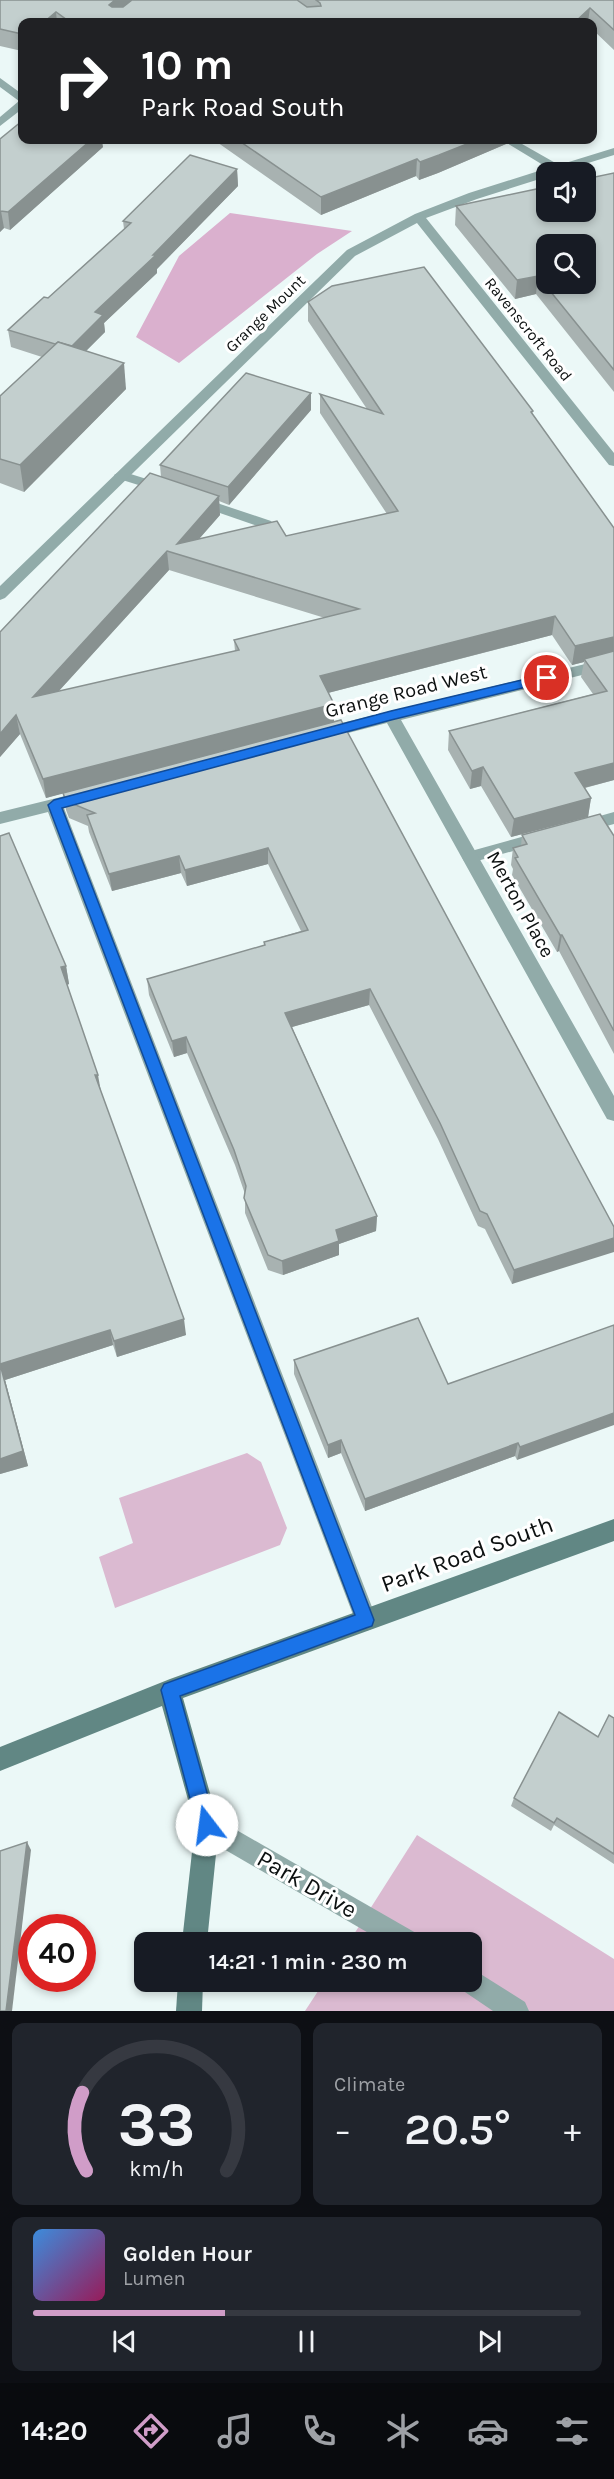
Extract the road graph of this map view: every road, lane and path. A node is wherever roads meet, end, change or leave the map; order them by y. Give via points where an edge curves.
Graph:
1 (0, 81) edge
2 (18, 96) edge
3 (18, 107) edge
4 (0, 123) edge
5 (515, 144) edge
6 (614, 151) edge
7 (546, 162) edge
8 (576, 162) edge
9 (536, 175) edge
10 (419, 217) junction
11 (614, 462) edge
12 (120, 474) junction
13 (267, 524) edge
14 (0, 596) edge
15 (614, 662) edge
16 (391, 716) junction
17 (301, 739) edge
18 (77, 799) edge
19 (54, 805) junction
20 (0, 818) edge
21 (614, 818) edge
22 (471, 857) junction
23 (614, 1113) edge
24 (614, 1530) edge
25 (366, 1620) junction
26 (170, 1690) junction
27 (0, 1759) edge
28 (207, 1825) junction
29 (196, 1932) edge
30 (391, 1932) edge
31 (482, 1988) edge
32 (190, 1992) edge
33 (189, 2011) edge
34 (516, 2011) edge

1 - 2 street
3 - 4 street
5 - 7 street
6 - 8 street, Grange Mount
9 - 10 street, Grange Mount
10 - 11 street, Ravenscroft Road
10 - 12 street, Grange Mount via 351,253
12 - 13 street
12 - 14 street, Grange Mount
15 - 16 street, Grange Road West
16 - 17 street, Grange Road West
16 - 22 street, Merton Place
18 - 19 street
19 - 20 street
19 - 25 street
21 - 22 street
22 - 23 street, Merton Place
24 - 25 street, Park Road South
25 - 26 street, Park Road South
26 - 27 street, Park Road South
26 - 28 street
28 - 29 street
28 - 30 street, Park Drive
31 - 34 street
32 - 33 street

